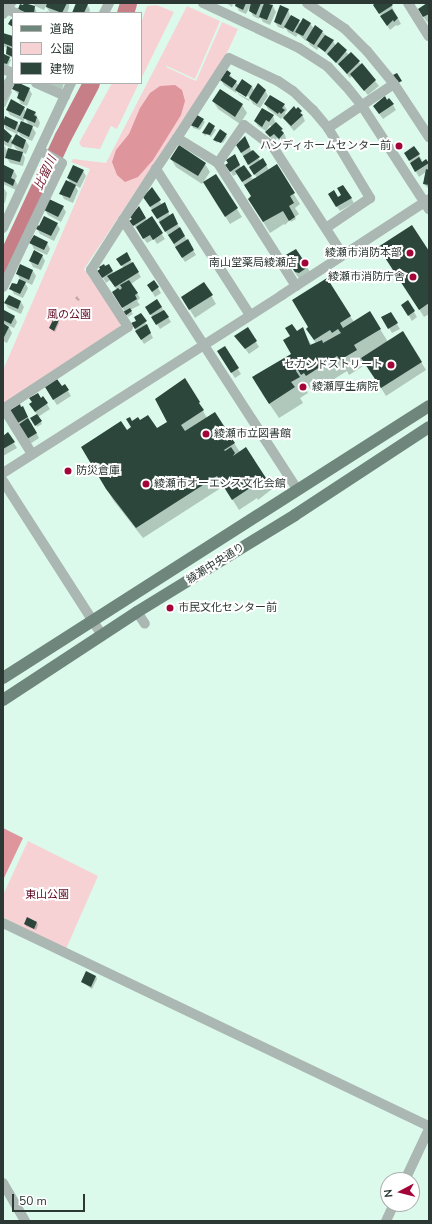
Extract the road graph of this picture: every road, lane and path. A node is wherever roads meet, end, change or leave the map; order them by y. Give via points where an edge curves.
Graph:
1 (109, 3) edge
2 (204, 3) edge
3 (307, 3) edge
4 (408, 3) edge
5 (104, 12) edge
6 (429, 36) edge
7 (3, 69) edge
8 (12, 74) edge
9 (12, 76) edge
10 (38, 84) edge
11 (72, 84) edge
12 (394, 84) junction
13 (3, 96) edge
14 (66, 96) junction
15 (362, 106) junction
16 (328, 128) junction
17 (429, 137) edge
18 (177, 138) junction
19 (48, 156) junction
20 (218, 163) junction
21 (156, 169) junction
22 (428, 203) edge
23 (7, 208) edge
24 (123, 220) junction
25 (3, 228) edge
26 (326, 228) junction
27 (343, 256) junction
28 (296, 286) junction
29 (3, 287) edge
30 (250, 314) junction
31 (203, 345) junction
32 (429, 406) edge
33 (3, 409) edge
34 (429, 428) edge
35 (32, 454) junction
36 (3, 473) edge
37 (3, 480) edge
38 (298, 490) junction
39 (137, 612) junction
40 (93, 621) junction
41 (145, 624) dead end
42 (102, 635) junction
43 (3, 678) edge
44 (3, 700) edge
45 (3, 923) edge
46 (429, 1127) edge
47 (409, 1172) edge
48 (3, 1184) edge
49 (25, 1221) edge

1 - 5 street
2 - 15 street via 309,54 328,67
3 - 12 street via 345,30 367,51
4 - 6 street
7 - 8 street
9 - 13 street
10 - 14 street
11 - 14 street
12 - 15 street
12 - 17 street
14 - 19 street
15 - 16 street
15 - 22 street
16 - 18 street via 313,110 278,81 229,58
16 - 26 street via 370,198
18 - 20 street
18 - 21 street
19 - 23 street
19 - 29 street via 62,163
20 - 26 street via 244,125 273,147
20 - 28 street
21 - 24 street
21 - 30 street
22 - 27 street
23 - 25 street
24 - 31 street
24 - 33 street via 91,270 128,327
26 - 27 street
27 - 28 street
28 - 30 street
30 - 31 street
31 - 35 street
31 - 38 street
32 - 38 main road, 綾瀬中央通り
33 - 35 street
34 - 39 main road, 綾瀬中央通り via 295,515
35 - 36 street
37 - 40 street
38 - 40 main road, 綾瀬中央通り
39 - 41 street
39 - 42 main road, 綾瀬中央通り
40 - 42 street
40 - 43 main road, 綾瀬中央通り
42 - 44 main road, 綾瀬中央通り
45 - 46 street
46 - 47 street
48 - 49 street

